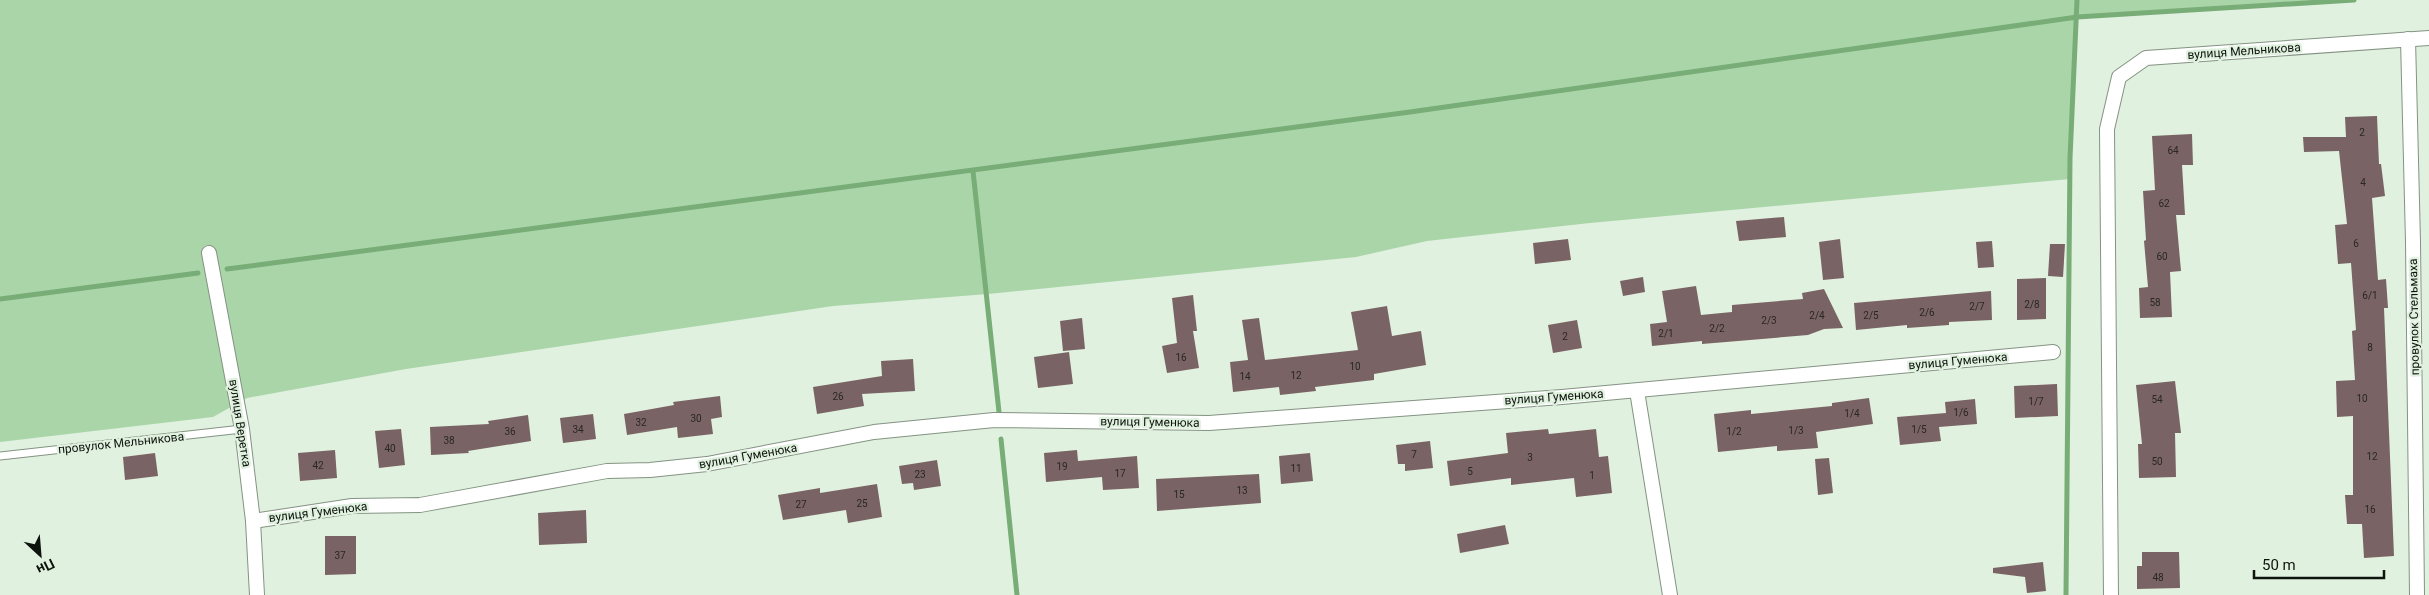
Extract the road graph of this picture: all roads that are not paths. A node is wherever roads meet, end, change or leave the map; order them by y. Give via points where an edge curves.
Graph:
1 (2429, 38) edge
2 (2408, 39) junction
3 (210, 253) dead end
4 (2053, 352) dead end
5 (1637, 391) junction
6 (242, 429) junction
7 (0, 456) edge
8 (254, 521) junction
9 (257, 595) edge
10 (1670, 595) edge
11 (2110, 595) edge
12 (2417, 595) edge

1 - 2 street, вулиця Мельникова
2 - 11 street, вулиця Мельникова via 2146,58 2119,77 2107,129
2 - 12 street, провулок Стельмаха
3 - 6 street, вулиця Веретка
4 - 5 street, вулиця Гуменюка
5 - 8 street, вулиця Гуменюка via 1209,423 976,422 874,432 706,464 607,471 420,505 352,506
5 - 10 street
6 - 7 lane, провулок Мельникова
6 - 8 street, вулиця Веретка
8 - 9 street, вулиця Веретка

